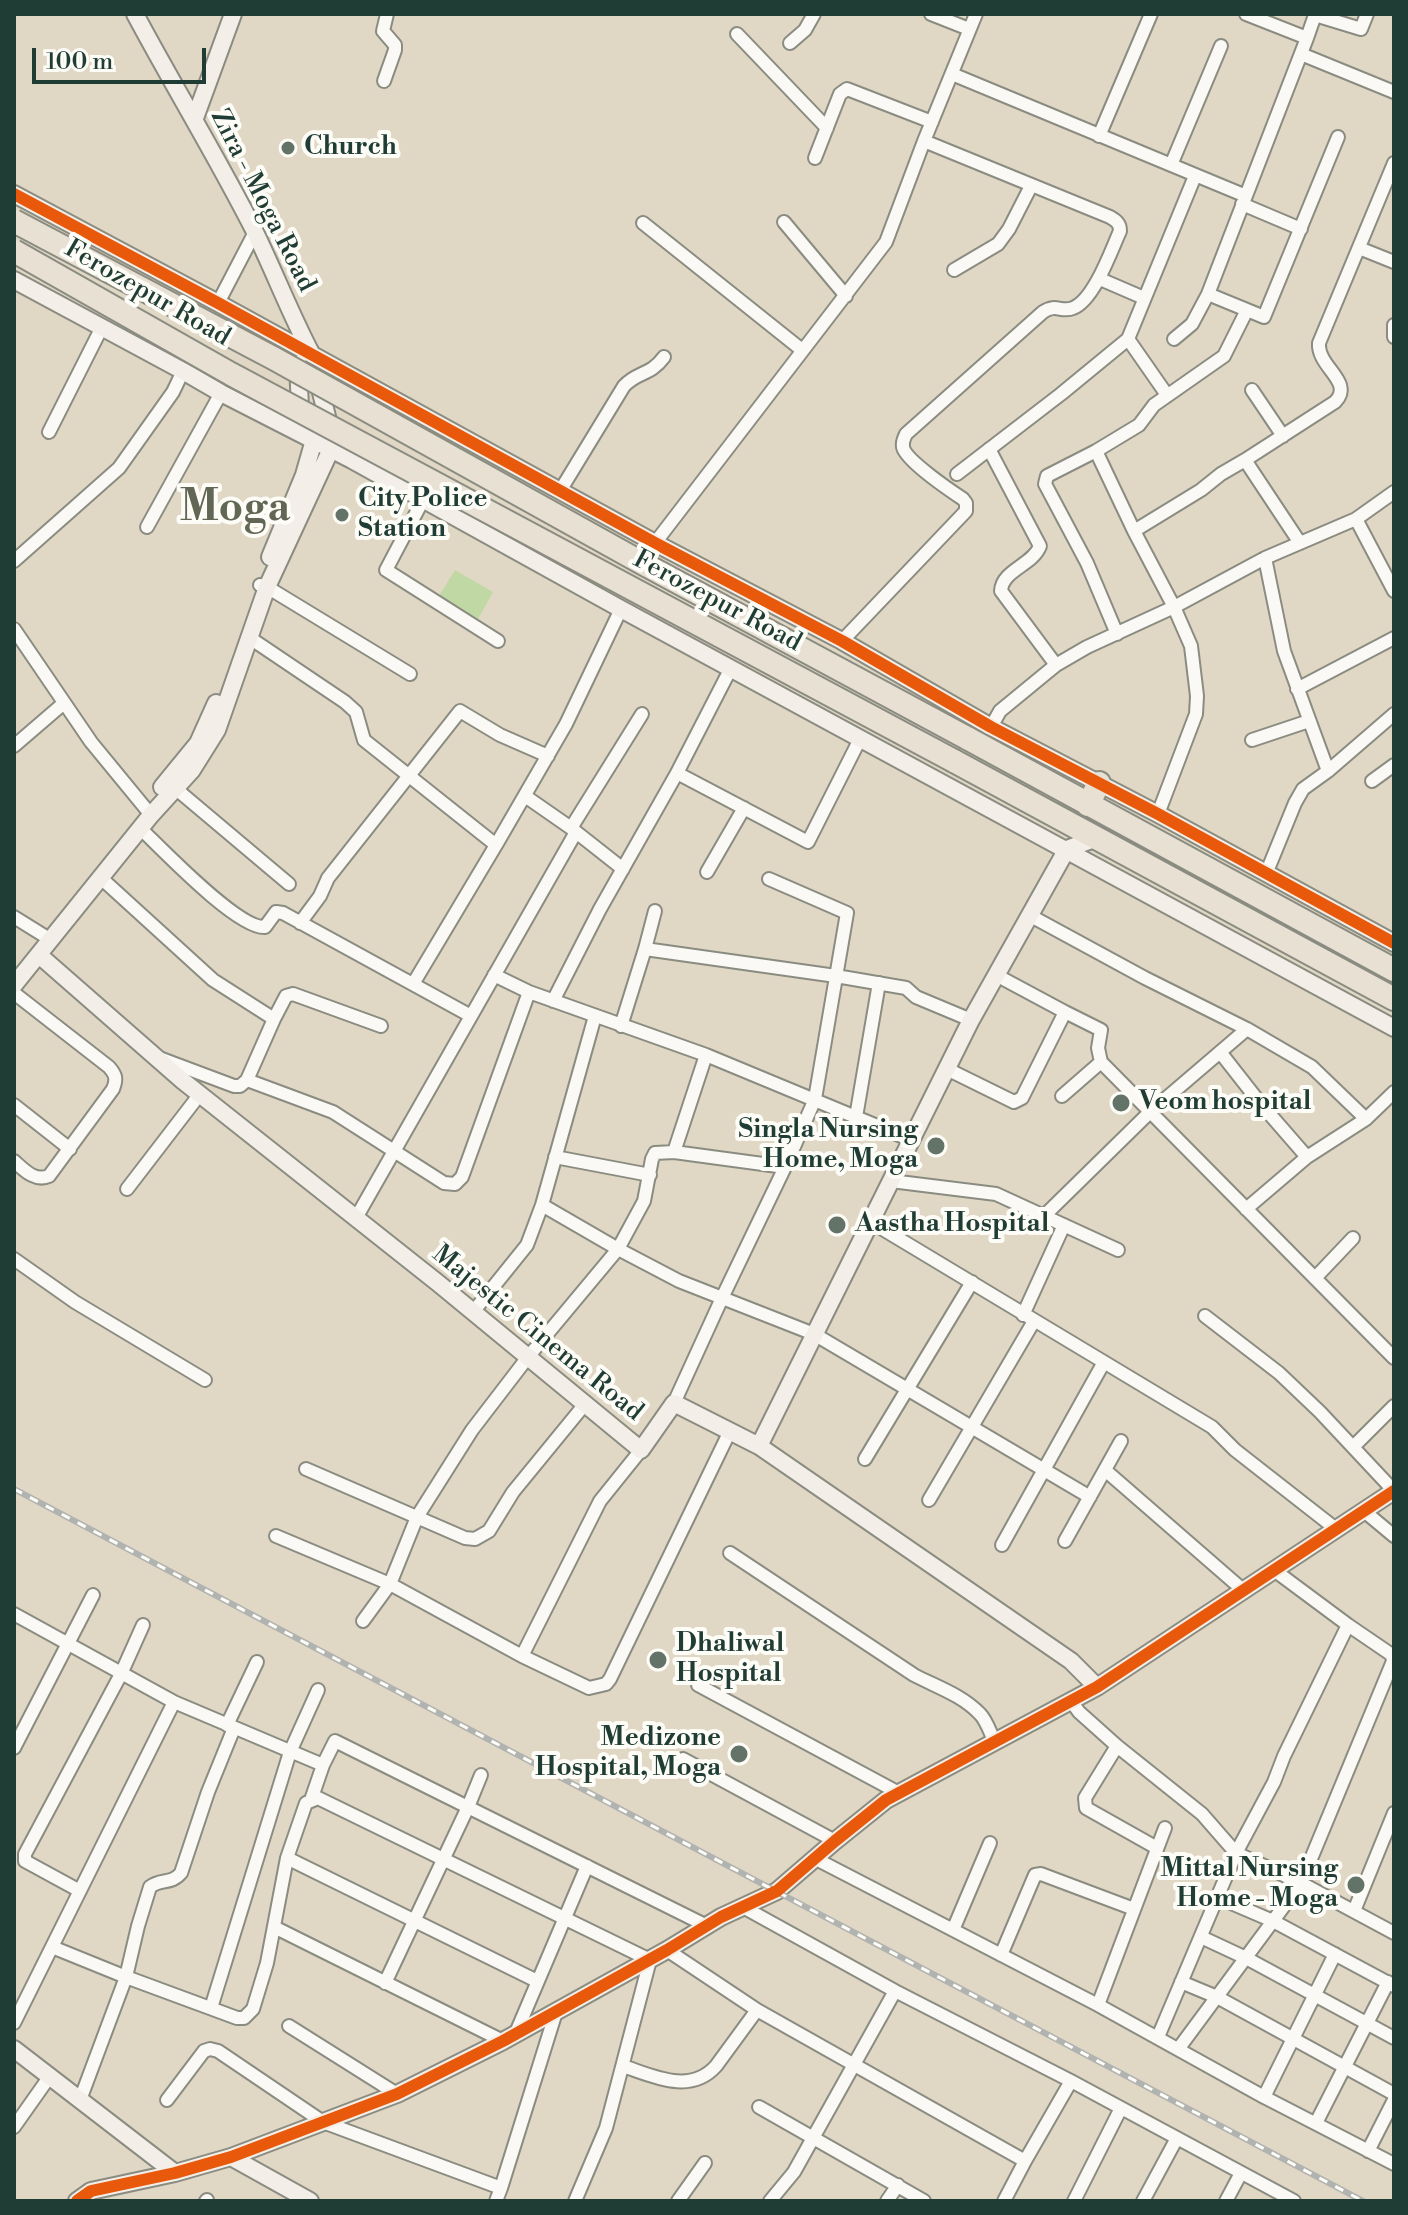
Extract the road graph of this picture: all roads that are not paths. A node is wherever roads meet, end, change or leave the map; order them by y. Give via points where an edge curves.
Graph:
1 (135, 14) edge
2 (233, 14) edge
3 (387, 14) edge
4 (814, 14) edge
5 (931, 14) edge
6 (976, 14) edge
7 (1151, 14) edge
8 (1246, 14) edge
9 (1367, 14) edge
10 (969, 29) junction
11 (737, 34) dead end
12 (1307, 38) junction
13 (790, 43) dead end
14 (1221, 46) dead end
15 (1301, 54) junction
16 (952, 74) junction
17 (384, 81) dead end
18 (1394, 92) edge
19 (195, 118) junction
20 (932, 122) junction
21 (827, 128) junction
22 (1099, 136) junction
23 (1338, 137) dead end
24 (924, 141) junction
25 (815, 158) dead end
26 (1394, 163) edge
27 (1171, 165) junction
28 (1195, 176) junction
29 (1031, 186) junction
30 (14, 194) edge
31 (1244, 200) junction
32 (14, 221) edge
33 (784, 222) dead end
34 (643, 223) dead end
35 (1301, 229) junction
36 (255, 232) junction
37 (1359, 248) junction
38 (14, 251) edge
39 (1394, 262) edge
40 (954, 270) dead end
41 (1100, 279) junction
42 (14, 280) edge
43 (1208, 294) junction
44 (846, 296) junction
45 (1144, 298) junction
46 (218, 303) junction
47 (1247, 310) junction
48 (1394, 325) edge
49 (102, 327) junction
50 (1394, 337) edge
51 (1128, 339) junction
52 (1174, 339) dead end
53 (802, 350) junction
54 (305, 351) junction
55 (664, 357) dead end
56 (183, 371) junction
57 (1252, 390) dead end
58 (221, 393) junction
59 (1167, 395) junction
60 (49, 432) dead end
61 (1283, 436) junction
62 (314, 440) junction
63 (331, 449) junction
64 (989, 449) junction
65 (1096, 451) junction
66 (1245, 460) junction
67 (957, 474) dead end
68 (560, 491) junction
69 (1394, 492) edge
70 (423, 500) junction
71 (1356, 519) junction
72 (147, 527) dead end
73 (1134, 531) junction
74 (655, 543) junction
75 (1300, 543) junction
76 (1265, 558) junction
77 (14, 561) edge
78 (264, 586) junction
79 (1394, 591) edge
80 (1174, 607) junction
81 (621, 609) junction
82 (14, 629) edge
83 (1117, 634) junction
84 (250, 638) junction
85 (1394, 638) edge
86 (498, 641) dead end
87 (842, 641) junction
88 (19, 648) edge
89 (1056, 665) junction
90 (731, 668) junction
91 (410, 674) dead end
92 (1297, 689) junction
93 (64, 703) junction
94 (642, 714) dead end
95 (1394, 714) edge
96 (1309, 721) junction
97 (991, 727) junction
98 (860, 739) junction
99 (1252, 740) dead end
100 (14, 746) edge
101 (548, 756) junction
102 (1394, 765) edge
103 (1328, 771) junction
104 (677, 773) junction
105 (409, 775) junction
106 (1372, 781) dead end
107 (1099, 783) junction
108 (175, 788) junction
109 (525, 796) junction
110 (1088, 805) junction
111 (744, 808) junction
112 (148, 811) junction
113 (1158, 814) junction
114 (141, 829) junction
115 (574, 830) junction
116 (1094, 839) junction
117 (496, 845) junction
118 (1067, 849) junction
119 (623, 869) junction
120 (707, 872) dead end
121 (1266, 874) junction
122 (101, 878) junction
123 (769, 879) dead end
124 (289, 884) dead end
125 (655, 911) dead end
126 (1029, 915) junction
127 (14, 917) edge
128 (300, 923) junction
129 (46, 937) junction
130 (1393, 942) edge
131 (645, 949) junction
132 (39, 955) junction
133 (14, 968) edge
134 (1394, 970) edge
135 (494, 975) junction
136 (996, 975) junction
137 (836, 976) junction
138 (879, 983) junction
139 (413, 984) junction
140 (14, 985) edge
141 (529, 992) junction
142 (14, 993) edge
143 (1394, 999) edge
144 (553, 1001) junction
145 (1065, 1012) junction
146 (471, 1016) junction
147 (595, 1016) junction
148 (274, 1019) junction
149 (971, 1020) junction
150 (381, 1026) dead end
151 (621, 1026) junction
152 (1394, 1028) edge
153 (1247, 1029) junction
154 (1220, 1052) junction
155 (706, 1055) junction
156 (155, 1056) junction
157 (1101, 1062) junction
158 (947, 1069) junction
159 (247, 1080) junction
160 (1394, 1092) edge
161 (200, 1094) junction
162 (1062, 1096) dead end
163 (815, 1099) junction
164 (14, 1105) edge
165 (1150, 1112) junction
166 (856, 1117) junction
167 (1366, 1119) junction
168 (911, 1140) junction
169 (70, 1149) junction
170 (393, 1152) junction
171 (674, 1152) junction
172 (555, 1157) junction
173 (1307, 1157) junction
174 (14, 1161) edge
175 (785, 1167) junction
176 (650, 1175) junction
177 (891, 1181) junction
178 (127, 1189) dead end
179 (542, 1205) junction
180 (1246, 1209) junction
181 (1045, 1215) junction
182 (356, 1218) junction
183 (871, 1222) junction
184 (1064, 1225) junction
185 (1353, 1238) dead end
186 (618, 1249) junction
187 (1118, 1250) dead end
188 (14, 1259) edge
189 (1315, 1278) junction
190 (972, 1282) junction
191 (722, 1298) junction
192 (473, 1312) junction
193 (1205, 1316) dead end
194 (1029, 1318) junction
195 (814, 1334) junction
196 (528, 1357) junction
197 (1394, 1358) edge
198 (1104, 1362) junction
199 (205, 1380) dead end
200 (906, 1388) junction
201 (674, 1403) junction
202 (585, 1404) junction
203 (1394, 1406) edge
204 (972, 1427) junction
205 (730, 1431) junction
206 (1121, 1441) dead end
207 (759, 1446) junction
208 (1353, 1447) junction
209 (641, 1450) junction
210 (865, 1459) dead end
211 (306, 1469) dead end
212 (1045, 1470) junction
213 (1105, 1470) junction
214 (1394, 1491) edge
215 (1090, 1497) junction
216 (929, 1500) dead end
217 (1364, 1511) junction
218 (417, 1517) junction
219 (1336, 1529) junction
220 (276, 1536) dead end
221 (1394, 1536) edge
222 (1065, 1541) dead end
223 (1002, 1545) dead end
224 (730, 1553) dead end
225 (1274, 1570) junction
226 (390, 1584) junction
227 (1243, 1590) junction
228 (93, 1595) dead end
229 (15, 1617) edge
230 (363, 1621) dead end
231 (143, 1625) dead end
232 (1348, 1625) junction
233 (68, 1644) junction
234 (522, 1656) junction
235 (257, 1662) dead end
236 (121, 1674) junction
237 (698, 1685) dead end
238 (1097, 1687) junction
239 (318, 1690) dead end
240 (1071, 1701) junction
241 (174, 1702) junction
242 (230, 1726) junction
243 (995, 1742) junction
244 (1117, 1746) junction
245 (14, 1748) edge
246 (290, 1752) junction
247 (683, 1759) dead end
248 (323, 1765) junction
249 (481, 1775) dead end
250 (899, 1793) junction
251 (311, 1800) junction
252 (468, 1807) junction
253 (1394, 1813) edge
254 (1165, 1828) dead end
255 (835, 1841) junction
256 (990, 1843) dead end
257 (1157, 1848) junction
258 (1236, 1853) junction
259 (287, 1858) junction
260 (816, 1859) junction
261 (443, 1860) junction
262 (587, 1866) junction
263 (1301, 1883) junction
264 (80, 1891) junction
265 (1217, 1897) junction
266 (743, 1907) junction
267 (1134, 1909) junction
268 (1354, 1911) junction
269 (413, 1919) junction
270 (566, 1919) junction
271 (1273, 1921) junction
272 (707, 1926) junction
273 (274, 1927) junction
274 (953, 1930) junction
275 (1394, 1933) edge
276 (1201, 1937) junction
277 (52, 1947) junction
278 (667, 1950) junction
279 (1335, 1954) junction
280 (1001, 1955) junction
281 (1246, 1958) junction
282 (650, 1960) junction
283 (126, 1977) junction
284 (537, 1981) junction
285 (1181, 1982) junction
286 (385, 1983) junction
287 (1391, 1984) edge
288 (895, 1991) junction
289 (1314, 1996) junction
290 (1217, 1997) junction
291 (1098, 2005) junction
292 (211, 2008) junction
293 (757, 2010) junction
294 (556, 2012) junction
295 (14, 2023) edge
296 (1367, 2024) junction
297 (289, 2026) dead end
298 (1158, 2037) junction
299 (509, 2038) junction
300 (1394, 2038) edge
301 (1293, 2039) junction
302 (1179, 2048) junction
303 (14, 2049) edge
304 (854, 2065) junction
305 (623, 2066) junction
306 (1344, 2067) junction
307 (50, 2076) junction
308 (1071, 2081) junction
309 (397, 2094) junction
310 (1264, 2097) junction
311 (1394, 2097) edge
312 (80, 2100) junction
313 (167, 2100) dead end
314 (759, 2107) dead end
315 (1121, 2108) junction
316 (323, 2122) junction
317 (1316, 2123) junction
318 (14, 2127) edge
319 (814, 2138) junction
320 (1177, 2138) junction
321 (1368, 2151) junction
322 (231, 2157) junction
323 (1025, 2161) junction
324 (705, 2163) dead end
325 (1394, 2164) edge
326 (175, 2173) junction
327 (1241, 2173) junction
328 (898, 2185) junction
329 (498, 2194) edge
330 (1148, 2199) edge
331 (77, 2201) edge
332 (310, 2201) edge
333 (575, 2201) edge
334 (678, 2201) edge
335 (770, 2201) edge
336 (887, 2201) edge
337 (924, 2201) edge
338 (1004, 2201) edge
339 (1074, 2201) edge
340 (1226, 2201) edge
341 (1294, 2201) edge

1 - 19 street, Zira - Moga Road
2 - 19 street
3 - 17 street via 383,31 395,50
4 - 13 street via 802,35
5 - 10 street
6 - 10 street
7 - 22 street
8 - 12 street
9 - 12 street via 1361,29 1315,15
10 - 16 street
11 - 21 street
12 - 15 street
14 - 27 street
15 - 18 street
15 - 31 street
16 - 20 street
16 - 22 street
19 - 36 street, Zira - Moga Road
20 - 21 street via 847,89
20 - 24 street
21 - 25 street
22 - 27 street
23 - 35 street
24 - 29 street
24 - 44 street via 886,242
26 - 37 street
27 - 28 street
28 - 31 street
28 - 45 street
29 - 40 street via 998,244
29 - 41 street via 1120,226
30 - 46 street
31 - 35 street
31 - 43 street
32 - 110 highway, Ferozepur Road, bridge
33 - 44 street
34 - 53 street
35 - 47 street via 1264,317
36 - 46 street
36 - 54 street, Zira - Moga Road
37 - 39 street
37 - 61 street via 1318,348 1341,395
38 - 116 highway, Ferozepur Road, bridge via 231,374
41 - 45 street
41 - 87 street via 1077,307 1053,306 1043,312 906,434 905,452 963,499 966,511
42 - 49 street
43 - 47 street
43 - 52 street via 1192,324
44 - 53 street
45 - 51 street
46 - 54 street
47 - 59 street via 1224,356
48 - 50 street
49 - 56 street
49 - 60 street
51 - 59 street
51 - 64 street
53 - 74 street
54 - 62 street, Zira - Moga Road via 298,391
54 - 63 street, Zira - Moga Road via 330,429
54 - 68 street
55 - 68 street via 624,386
56 - 58 street
56 - 77 street via 119,468
57 - 61 street
58 - 62 street
58 - 72 street
59 - 65 street via 1150,408 1142,423
61 - 66 street
62 - 63 street
62 - 78 street
63 - 70 street
63 - 78 street
64 - 67 street
64 - 89 street via 1040,546 1034,557 1004,579 1001,591
65 - 73 street
65 - 83 street via 1049,473 1045,484
66 - 73 street
66 - 75 street
68 - 74 street
69 - 71 street
70 - 81 street
70 - 86 street via 386,570
71 - 75 street
71 - 79 street
73 - 80 street
74 - 87 street
75 - 76 street
76 - 80 street
76 - 92 street
78 - 84 street
78 - 91 street
78 - 112 street via 198,743
80 - 83 street
80 - 113 street via 1191,646 1197,705
81 - 90 street
81 - 101 street
82 - 88 street
83 - 89 street
84 - 105 street via 345,702 356,712 364,740
84 - 108 street via 217,730
85 - 92 street
87 - 97 street
88 - 93 street
89 - 97 street via 1000,711
90 - 98 street
90 - 104 street
92 - 96 street
93 - 100 street
93 - 112 street
94 - 115 street
95 - 103 street
96 - 99 street
96 - 103 street
97 - 107 street
98 - 111 street via 808,842
98 - 118 street
101 - 105 street via 460,711
101 - 109 street
102 - 106 street
103 - 121 street via 1298,796
104 - 111 street
104 - 119 street
105 - 117 street
105 - 128 street via 328,878
107 - 110 highway
107 - 113 street
108 - 112 street
108 - 124 street
109 - 115 street
109 - 117 street
110 - 134 highway, Ferozepur Road
111 - 120 street
112 - 114 street
112 - 129 street
113 - 121 street
114 - 122 street
114 - 128 street via 251,925 265,927 276,912
115 - 119 street
115 - 135 street
116 - 118 street
116 - 143 highway, Ferozepur Road
117 - 139 street
118 - 126 street
118 - 152 street
119 - 144 street
121 - 130 street
122 - 129 street
122 - 148 street via 213,980
123 - 137 street via 847,913
125 - 131 street
126 - 136 street
126 - 153 street
127 - 129 street
128 - 139 street
129 - 132 street
129 - 133 street
131 - 137 street
131 - 151 street
132 - 140 street
132 - 156 street, Majestic Cinema Road
135 - 141 street
135 - 146 street
136 - 145 street
136 - 149 street
137 - 138 street
137 - 163 street
138 - 149 street via 906,988
138 - 166 street
139 - 146 street
141 - 144 street
141 - 170 street via 460,1181 444,1183
142 - 169 street via 115,1074 113,1089
144 - 147 street
145 - 157 street via 1101,1030
145 - 158 street via 1017,1102
146 - 170 street
147 - 151 street
147 - 172 street
148 - 150 street via 286,996 293,994
148 - 159 street
149 - 158 street
151 - 155 street
153 - 154 street
153 - 167 street via 1319,1071
154 - 165 street
154 - 173 street
155 - 163 street
155 - 171 street
156 - 159 street via 234,1086
156 - 161 street, Majestic Cinema Road
157 - 162 street
157 - 165 street
158 - 168 street
159 - 170 street via 333,1112
160 - 167 street
161 - 178 street
161 - 182 street, Majestic Cinema Road
163 - 166 street
163 - 175 street
164 - 169 street
165 - 180 street
165 - 181 street
166 - 168 street
167 - 173 street
168 - 177 street
169 - 174 street via 42,1179
170 - 182 street
171 - 175 street
171 - 176 street via 655,1153
172 - 176 street
172 - 179 street
173 - 180 street
175 - 191 street
176 - 186 street via 644,1201
177 - 181 street via 996,1194
177 - 183 street
179 - 186 street
179 - 192 street via 527,1245
180 - 189 street
181 - 184 street
182 - 192 street, Majestic Cinema Road
183 - 190 street
183 - 195 street
184 - 187 street
184 - 194 street
185 - 189 street
186 - 191 street
186 - 196 street
188 - 199 street
189 - 197 street
190 - 194 street
190 - 200 street
191 - 195 street
191 - 201 street
192 - 196 street, Majestic Cinema Road
193 - 208 street via 1266,1362
194 - 198 street
194 - 204 street
195 - 200 street
195 - 207 street
196 - 202 street, Majestic Cinema Road
196 - 218 street via 472,1430
198 - 212 street
198 - 219 street via 1212,1427
200 - 204 street
200 - 210 street
201 - 205 street, Majestic Cinema Road
201 - 209 street, Majestic Cinema Road
202 - 209 street, Majestic Cinema Road
202 - 218 street via 483,1536 465,1538
203 - 208 street
204 - 212 street
204 - 216 street
205 - 207 street, Majestic Cinema Road
205 - 234 street via 606,1684 589,1688
206 - 213 street
207 - 238 street, Majestic Cinema Road via 1071,1661
208 - 214 street
209 - 234 street via 600,1501
211 - 218 street
212 - 215 street
212 - 223 street
213 - 215 street
213 - 227 street
214 - 217 street
215 - 222 street
217 - 219 street
217 - 221 street
218 - 226 street
219 - 225 street
220 - 226 street
224 - 243 street via 914,1675 964,1701 982,1715
225 - 227 street
225 - 232 street
226 - 230 street
226 - 234 street
227 - 238 street
228 - 233 street
229 - 233 street
231 - 236 street
232 - 258 street
232 - 263 street via 1392,1655 1393,1661
233 - 236 street
233 - 245 street
235 - 242 street
236 - 241 street
236 - 264 street via 25,1857
237 - 250 street
238 - 240 street
239 - 246 street
240 - 243 street
240 - 244 street
241 - 242 street
241 - 264 street
242 - 246 street
242 - 283 street via 181,1873 150,1887
243 - 250 street
244 - 257 street via 1085,1798 1086,1808
244 - 258 street via 1202,1814
246 - 248 street
246 - 292 street
247 - 255 street
248 - 251 street
248 - 252 street via 335,1741
249 - 252 street
250 - 255 street
251 - 259 street
251 - 261 street via 318,1798
252 - 261 street
252 - 262 street
253 - 268 street
254 - 257 street
255 - 260 street
256 - 274 street
257 - 267 street
258 - 263 street
258 - 265 street
259 - 269 street
259 - 273 street
260 - 266 street via 777,1891
260 - 274 street
261 - 269 street
261 - 270 street
262 - 270 street
262 - 272 street
263 - 268 street
263 - 271 street
264 - 277 street
265 - 271 street
265 - 276 street
266 - 272 street
266 - 288 street
267 - 280 street via 1035,1875
267 - 291 street
268 - 275 street
269 - 284 street
269 - 286 street
270 - 282 street
270 - 284 street
271 - 279 street
271 - 281 street
272 - 278 street
273 - 286 street
273 - 292 street via 253,2009 244,2018
274 - 280 street
276 - 281 street
276 - 285 street
277 - 283 street
277 - 295 street
278 - 282 street
278 - 293 street
279 - 287 street
279 - 289 street
280 - 291 street
281 - 289 street
281 - 290 street
282 - 294 street
282 - 305 street
283 - 292 street
283 - 312 street
284 - 299 street
285 - 290 street
285 - 298 street
286 - 299 street
287 - 296 street
288 - 304 street
288 - 308 street
289 - 296 street
289 - 301 street
290 - 301 street
290 - 302 street
291 - 298 street
293 - 304 street
293 - 305 street via 716,2066 700,2079 668,2081
294 - 299 street
294 - 329 street
296 - 300 street
296 - 306 street
297 - 309 street
298 - 302 street
299 - 309 street
301 - 306 street
301 - 310 street
302 - 310 street
303 - 307 street
304 - 319 street
304 - 323 street
305 - 333 street via 606,2128
306 - 311 street
306 - 317 street
307 - 312 street
307 - 318 street
308 - 315 street
308 - 323 street
309 - 316 street
310 - 317 street
311 - 321 street
312 - 326 street
313 - 316 street via 198,2056 210,2049
314 - 319 street
315 - 320 street
315 - 339 street
316 - 322 street
316 - 329 street
317 - 321 street
319 - 328 street
319 - 335 street
320 - 327 street
320 - 330 street
321 - 325 street
322 - 326 street
322 - 332 street
323 - 338 street
324 - 334 street
326 - 331 street via 91,2191
327 - 340 street
327 - 341 street
328 - 336 street
328 - 337 street

